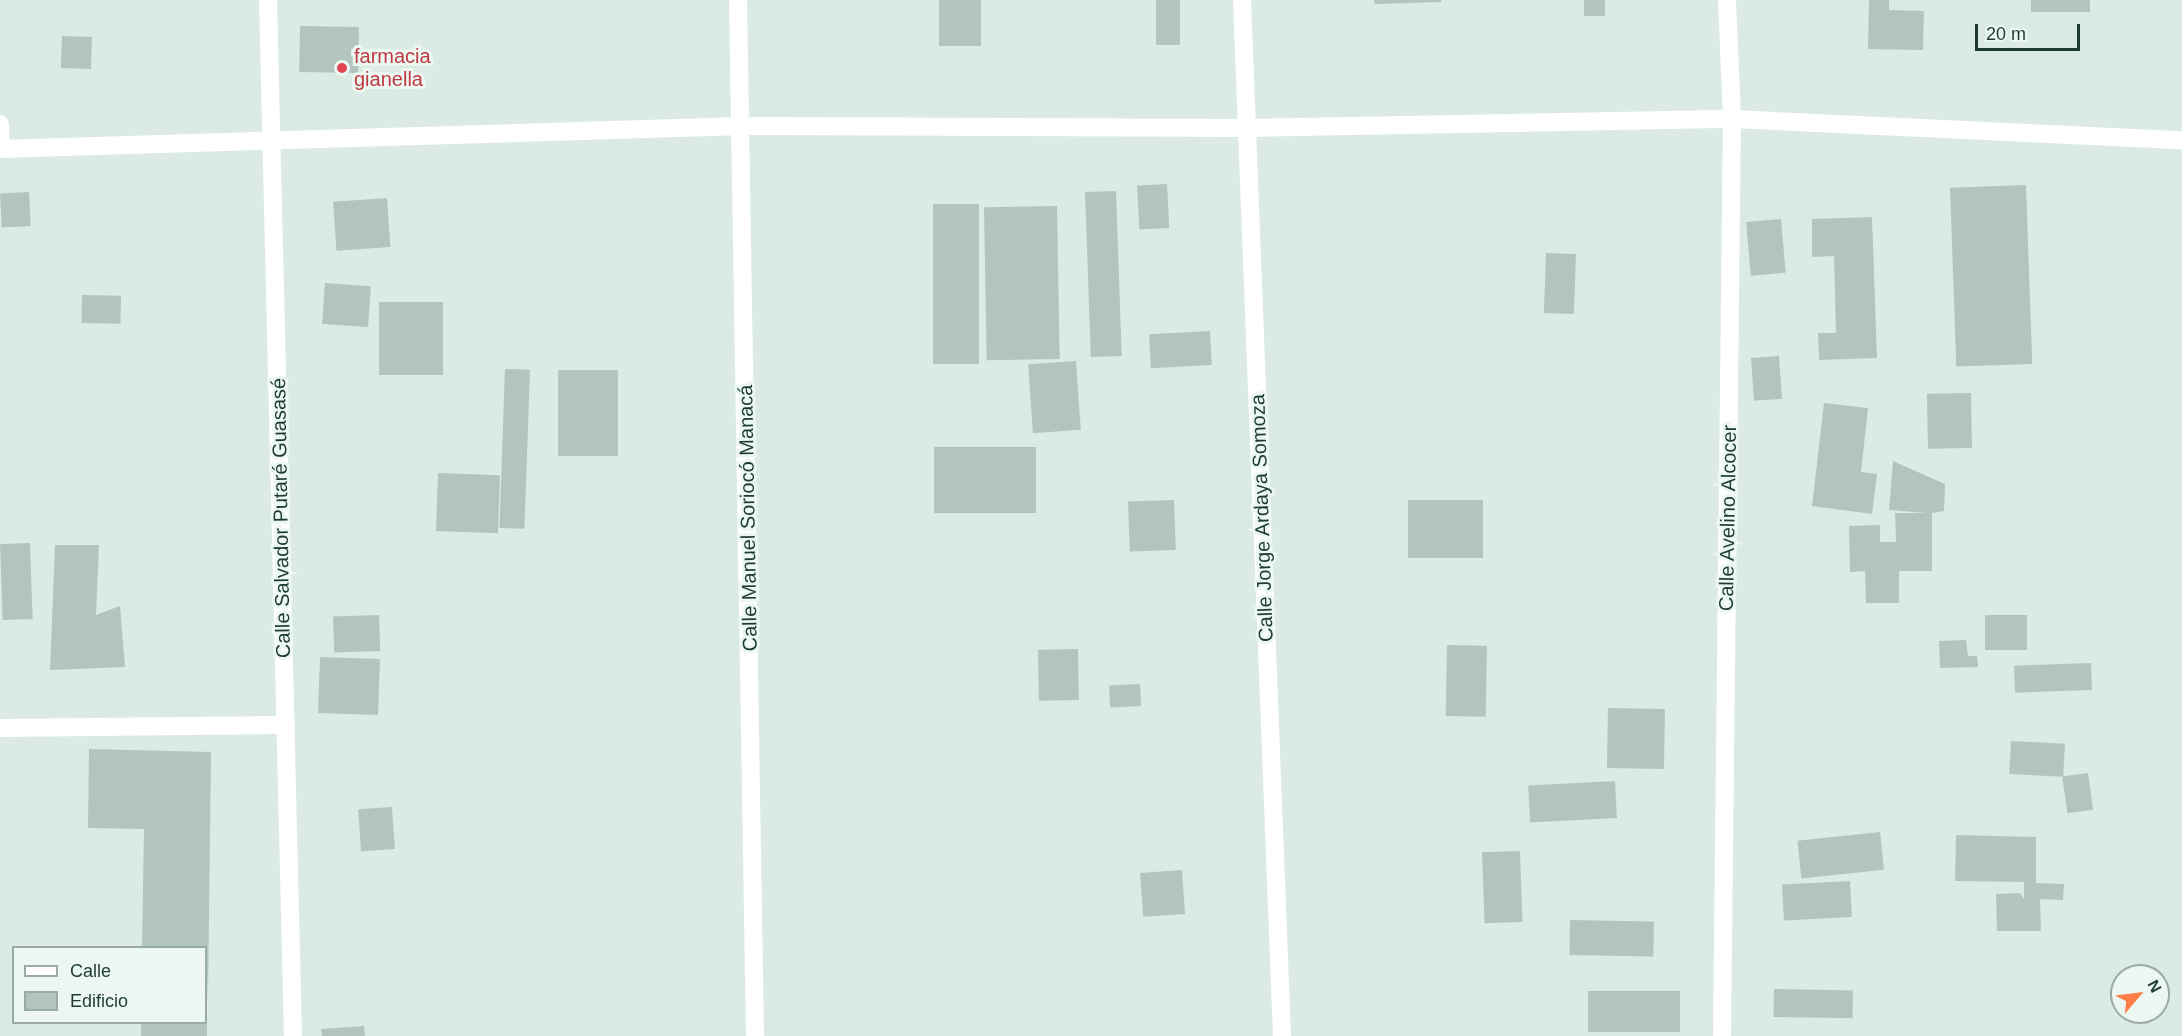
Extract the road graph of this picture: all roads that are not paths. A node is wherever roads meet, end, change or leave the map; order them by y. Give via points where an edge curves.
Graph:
1 (268, 0) edge
2 (738, 0) edge
3 (1242, 0) edge
4 (1727, 0) edge
5 (1732, 119) junction
6 (0, 124) edge
7 (742, 126) junction
8 (1247, 128) junction
9 (274, 138) junction
10 (2182, 140) edge
11 (1, 149) edge
12 (286, 725) junction
13 (0, 728) edge
14 (293, 1036) edge
15 (755, 1036) edge
16 (1282, 1036) edge
17 (1722, 1036) edge

1 - 9 street, Calle Salvador Putaré Guasasé
2 - 7 street, Calle Manuel Soriocó Manacá
3 - 8 street, Calle Jorge Ardaya Somoza
4 - 5 street, Calle Avelino Alcocer
5 - 8 street
5 - 10 street
5 - 17 street, Calle Avelino Alcocer
6 - 11 street
7 - 8 street
7 - 9 street
7 - 15 street, Calle Manuel Soriocó Manacá
8 - 16 street, Calle Jorge Ardaya Somoza
9 - 11 street
9 - 12 street, Calle Salvador Putaré Guasasé
12 - 13 street
12 - 14 street, Calle Salvador Putaré Guasasé

